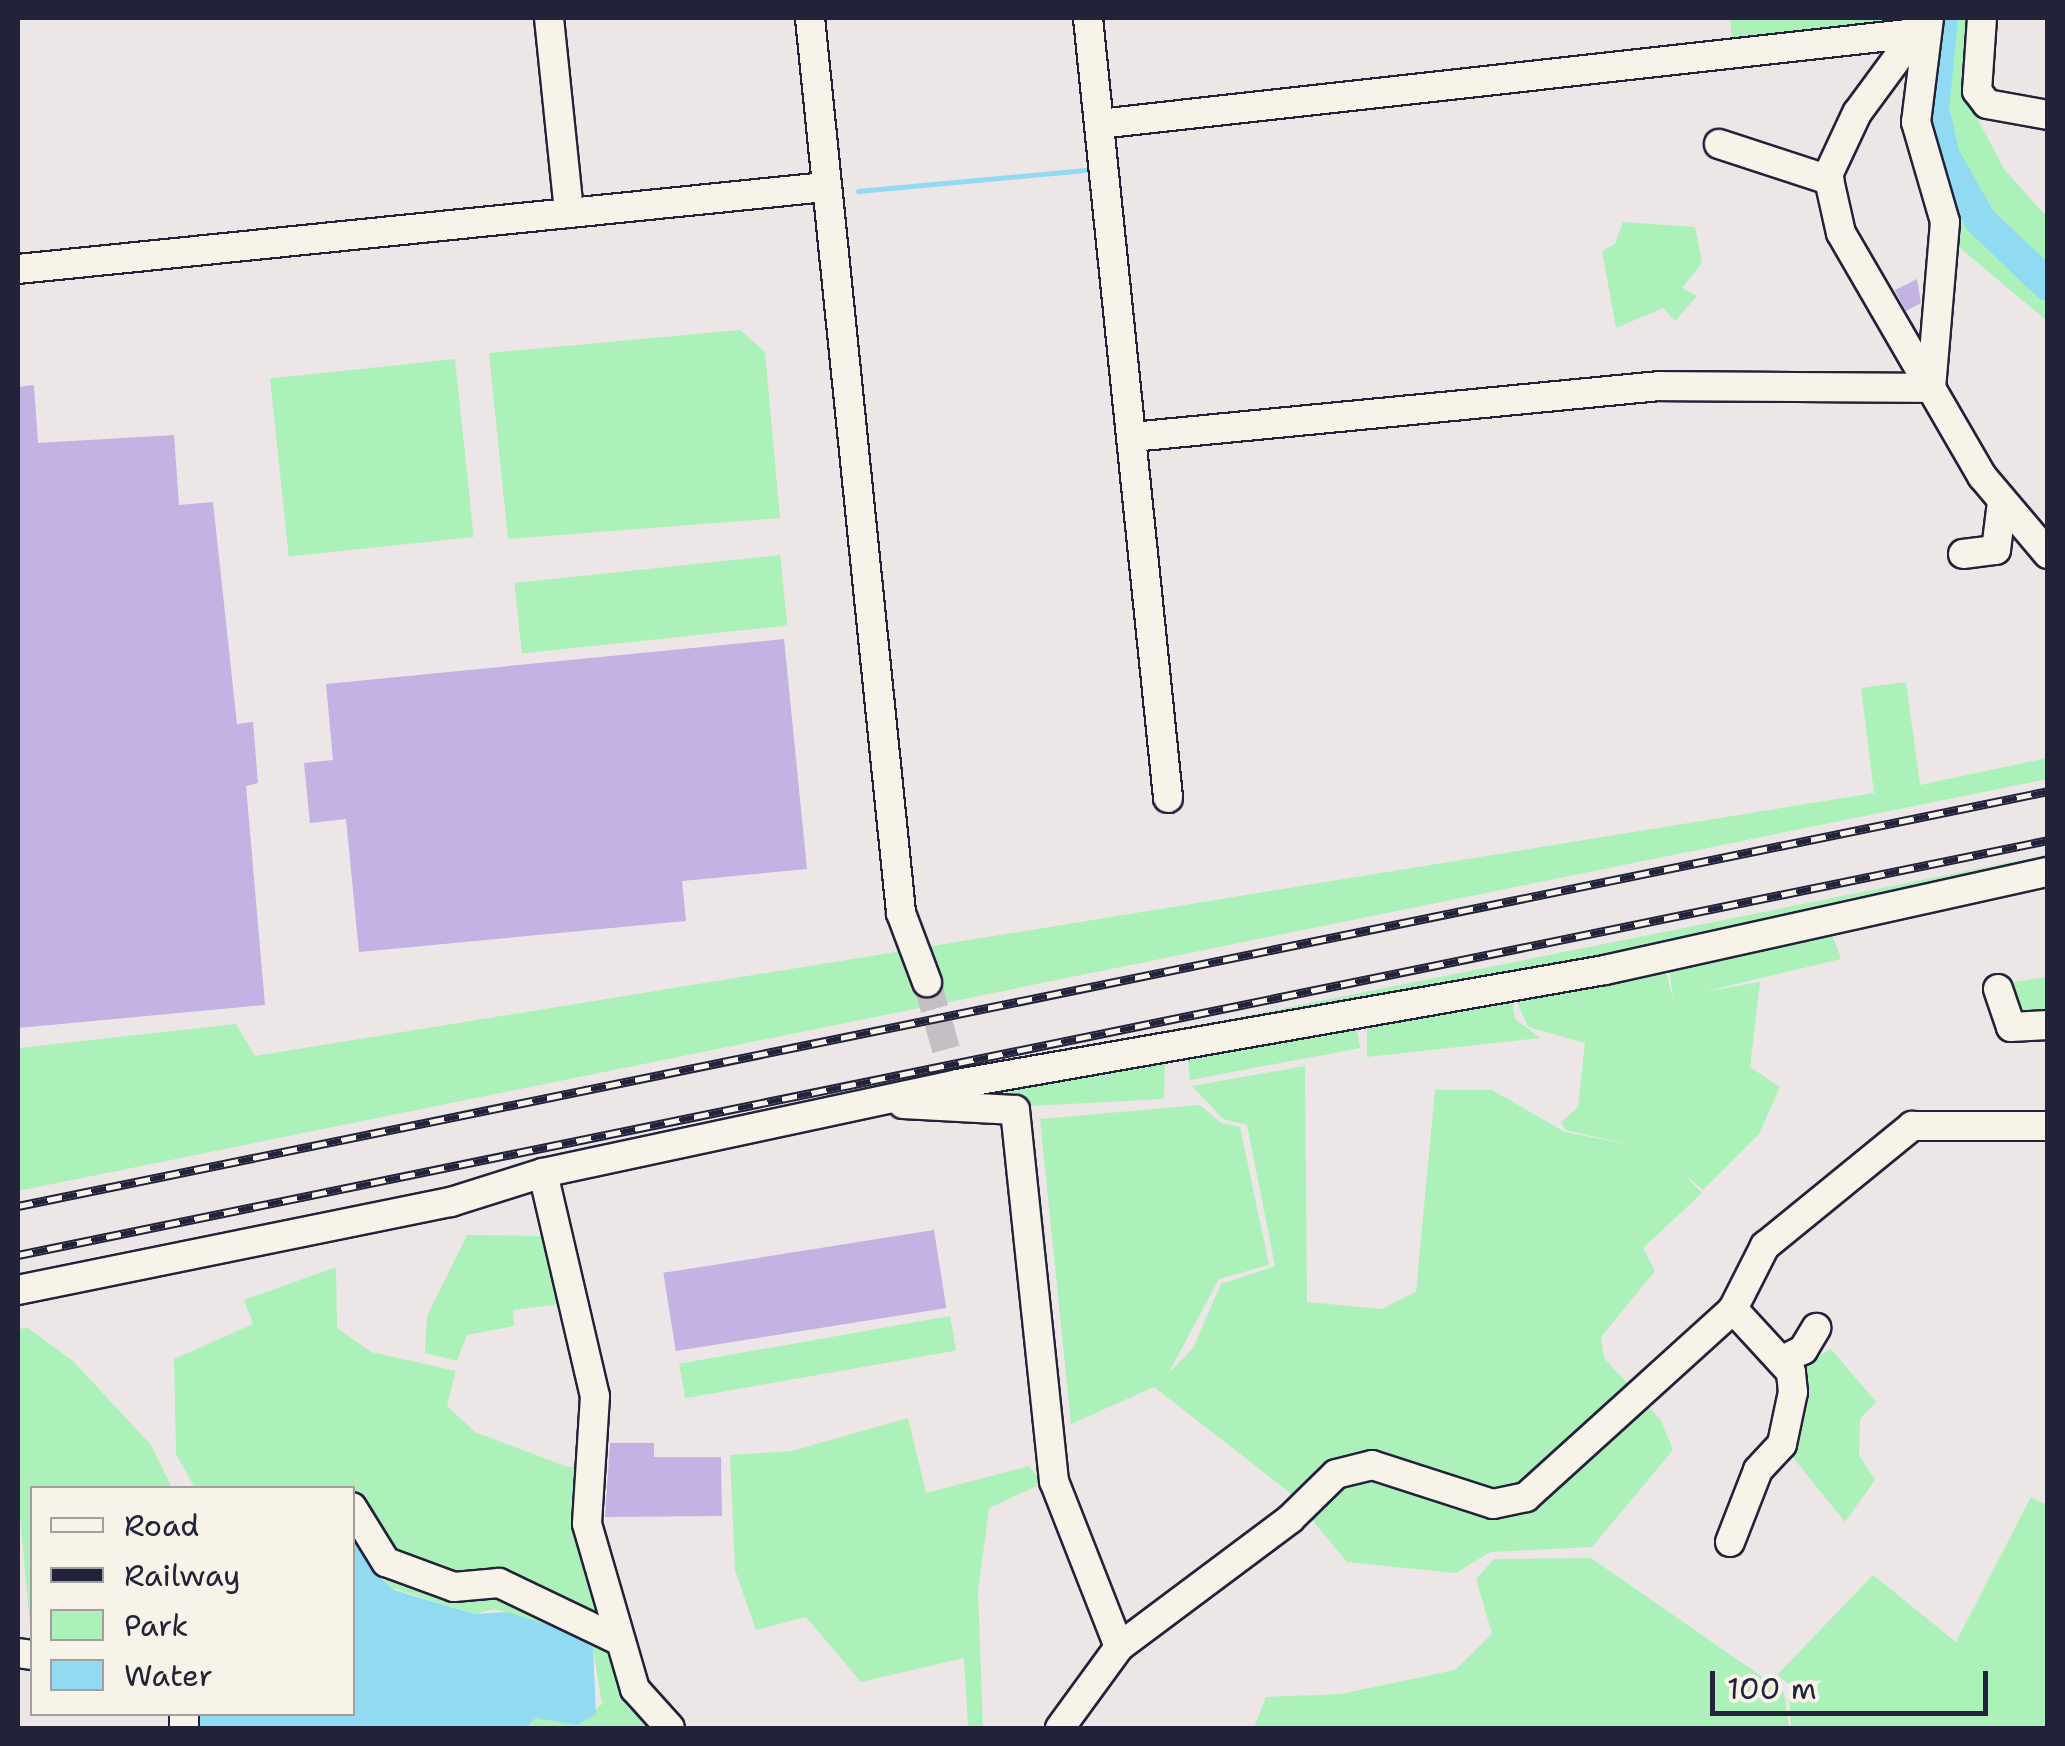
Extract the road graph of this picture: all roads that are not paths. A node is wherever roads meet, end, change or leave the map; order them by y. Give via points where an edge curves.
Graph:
1 (548, 18) edge
2 (810, 18) edge
3 (1088, 18) edge
4 (1982, 18) edge
5 (1880, 28) edge
6 (1924, 28) edge
7 (1840, 30) edge
8 (2048, 115) edge
9 (1099, 124) junction
10 (1719, 144) dead end
11 (1829, 180) junction
12 (825, 187) junction
13 (569, 213) junction
14 (18, 269) edge
15 (1931, 388) junction
16 (1132, 437) junction
17 (2002, 502) junction
18 (1963, 554) dead end
19 (2048, 554) edge
20 (1168, 798) dead end
21 (2048, 872) edge
22 (927, 982) tunnel mouth
23 (1998, 989) dead end
24 (2048, 1025) edge
25 (876, 1102) junction
26 (2048, 1126) edge
27 (543, 1173) junction
28 (18, 1290) edge
29 (1733, 1309) junction
30 (1816, 1328) dead end
31 (1781, 1361) junction
32 (355, 1512) edge
33 (1730, 1542) dead end
34 (620, 1641) junction
35 (1118, 1648) junction
36 (670, 1728) edge
37 (1060, 1728) edge

1 - 13 street
2 - 12 street
3 - 9 street
4 - 8 street via 1977,91 1986,104
5 - 6 street
5 - 7 street
6 - 11 street via 1858,113
6 - 15 street via 1916,122 1946,222
7 - 9 street
9 - 16 street
10 - 11 street
11 - 15 street
12 - 13 street
12 - 22 street via 901,913
13 - 14 street
15 - 16 street via 1660,386
15 - 17 street
16 - 20 street
17 - 18 street via 1996,550
17 - 19 street
21 - 25 street via 1624,966
23 - 24 street via 2011,1027
25 - 27 street
25 - 35 street via 1015,1110 1054,1480
26 - 29 street via 1912,1126 1765,1246
27 - 28 street via 451,1202
27 - 34 street via 595,1396 587,1524
29 - 31 street
29 - 35 street via 1526,1497 1492,1504 1372,1466 1354,1467
30 - 31 street via 1803,1350
31 - 33 street via 1791,1372 1791,1418 1782,1444 1758,1470
32 - 34 street via 386,1562 454,1586 499,1583
34 - 36 street via 634,1689
35 - 37 street

